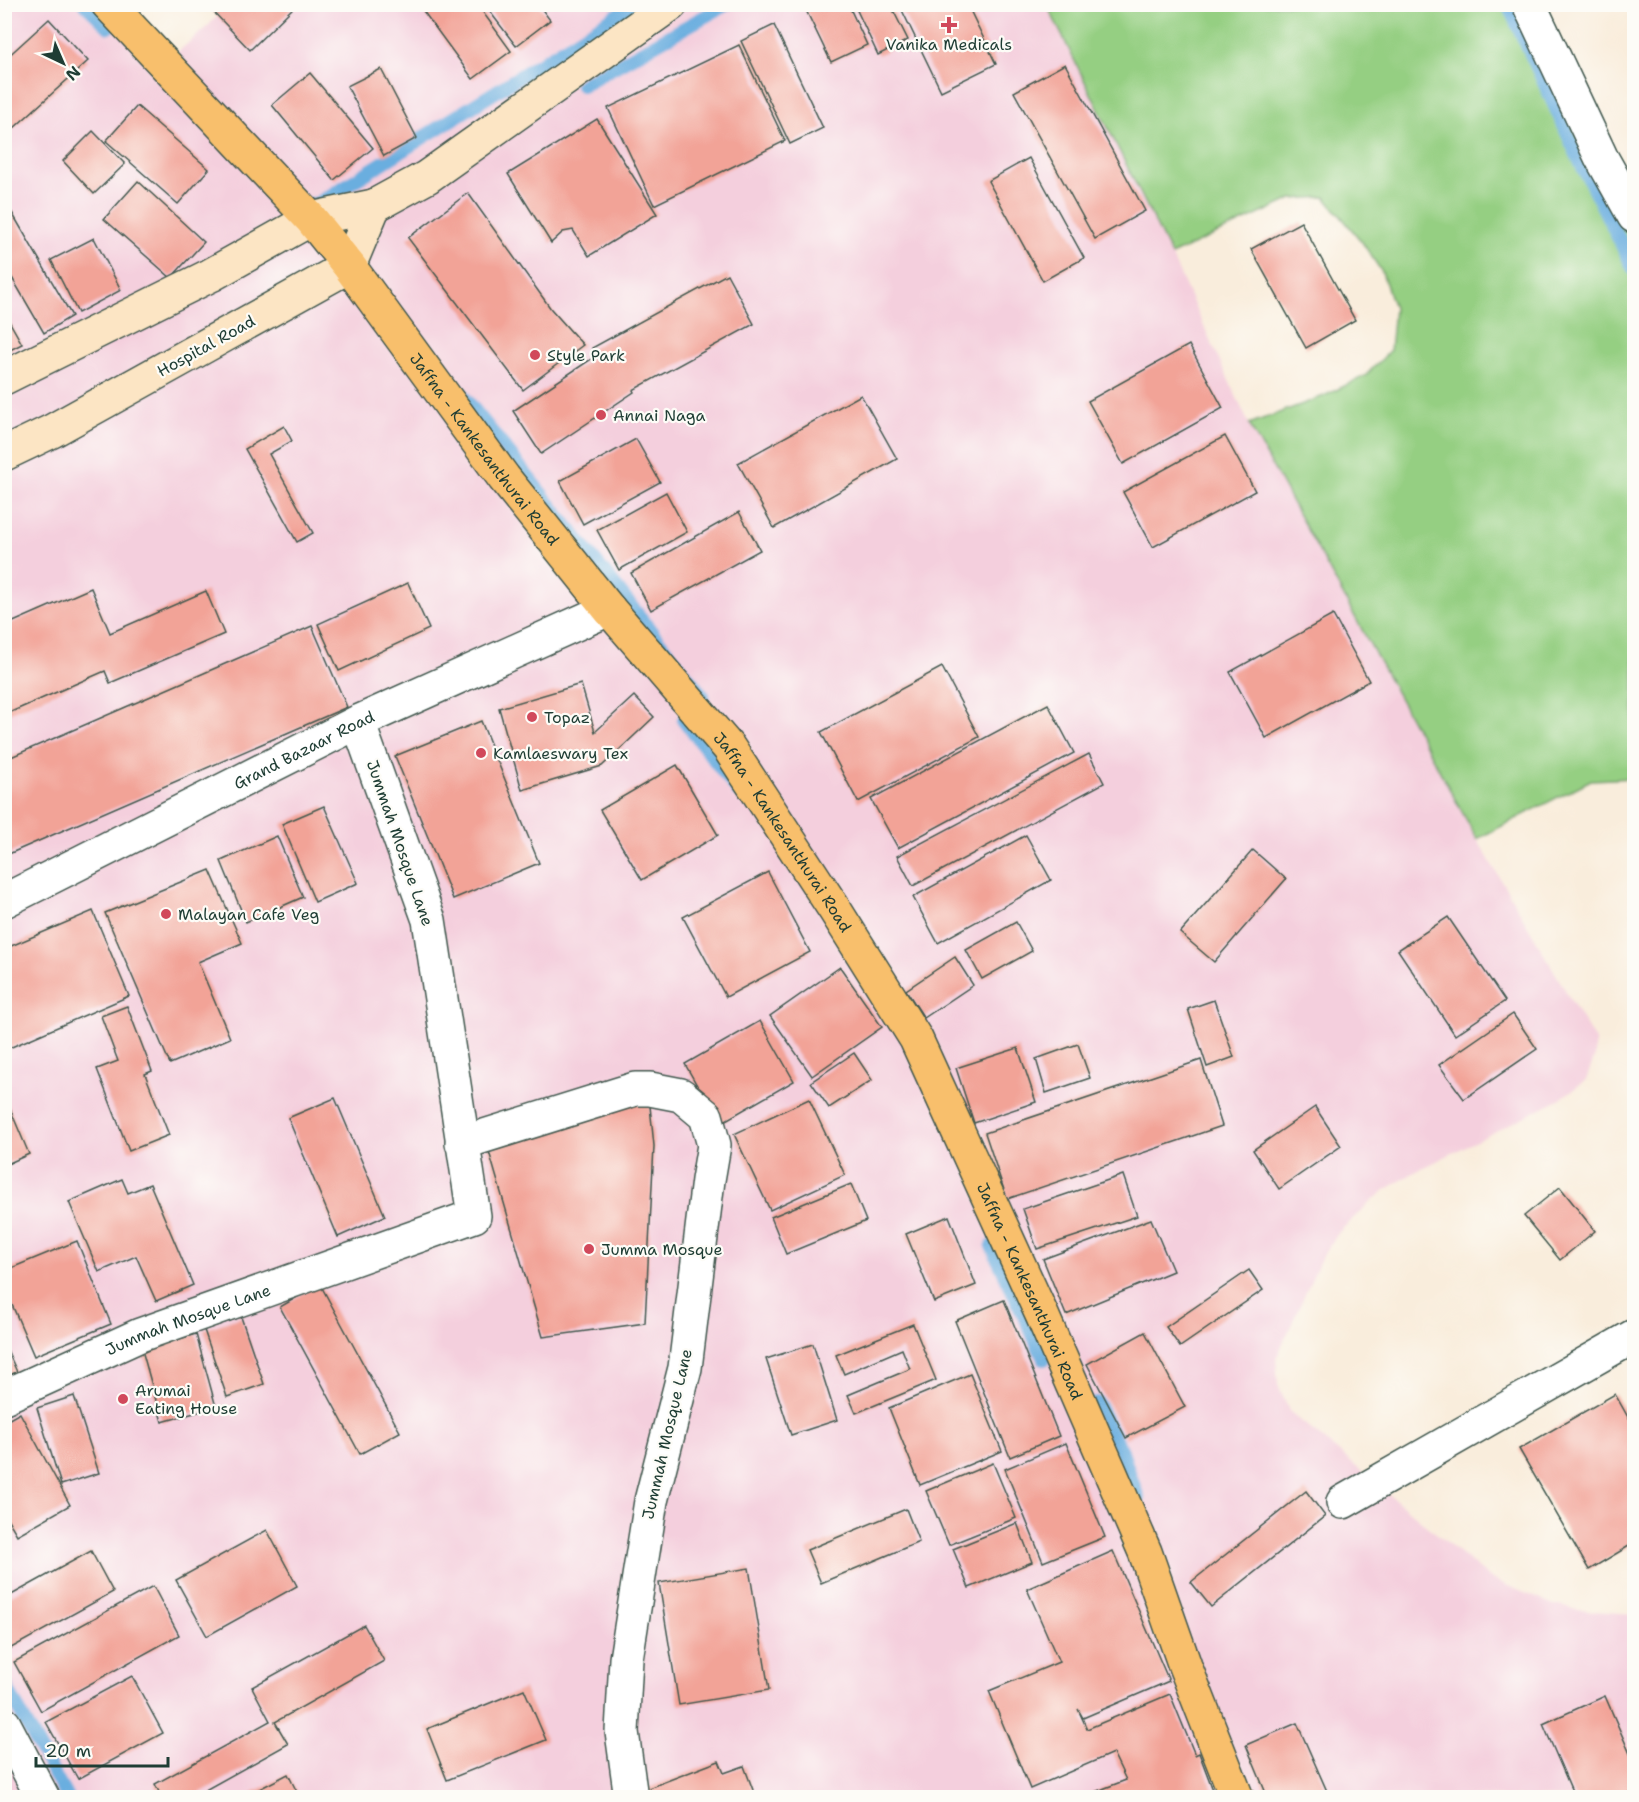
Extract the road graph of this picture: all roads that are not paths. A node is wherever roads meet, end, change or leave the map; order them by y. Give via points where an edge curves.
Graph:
1 (108, 4) edge
2 (671, 4) edge
3 (1529, 4) edge
4 (374, 206) junction
5 (1635, 216) edge
6 (311, 219) junction
7 (349, 266) junction
8 (4, 378) edge
9 (4, 454) edge
10 (609, 609) junction
11 (358, 722) junction
12 (4, 901) edge
13 (462, 1143) junction
14 (1635, 1336) edge
15 (4, 1397) edge
16 (1343, 1502) dead end
17 (4, 1724) edge
18 (43, 1797) edge
19 (631, 1797) edge
20 (1237, 1797) edge

1 - 6 main road, Jaffna - Kankesanthurai Road
2 - 4 street via 427,177
3 - 5 street via 1601,157
4 - 6 street
4 - 7 street
6 - 7 main road, Jaffna - Kankesanthurai Road
6 - 8 street via 211,275
7 - 9 street, Hospital Road
7 - 10 main road, Jaffna - Kankesanthurai Road via 504,478
10 - 11 street, Grand Bazaar Road
10 - 20 main road, Jaffna - Kankesanthurai Road via 729,748 916,1039 1145,1552
11 - 12 street, Grand Bazaar Road
11 - 13 street, Jummah Mosque Lane via 429,920
13 - 15 street, Jummah Mosque Lane via 474,1216 140,1335
13 - 19 street, Jummah Mosque Lane via 635,1089 650,1089 681,1095 706,1116 714,1145 685,1368 651,1501 626,1659 622,1732
14 - 16 street
17 - 18 street

